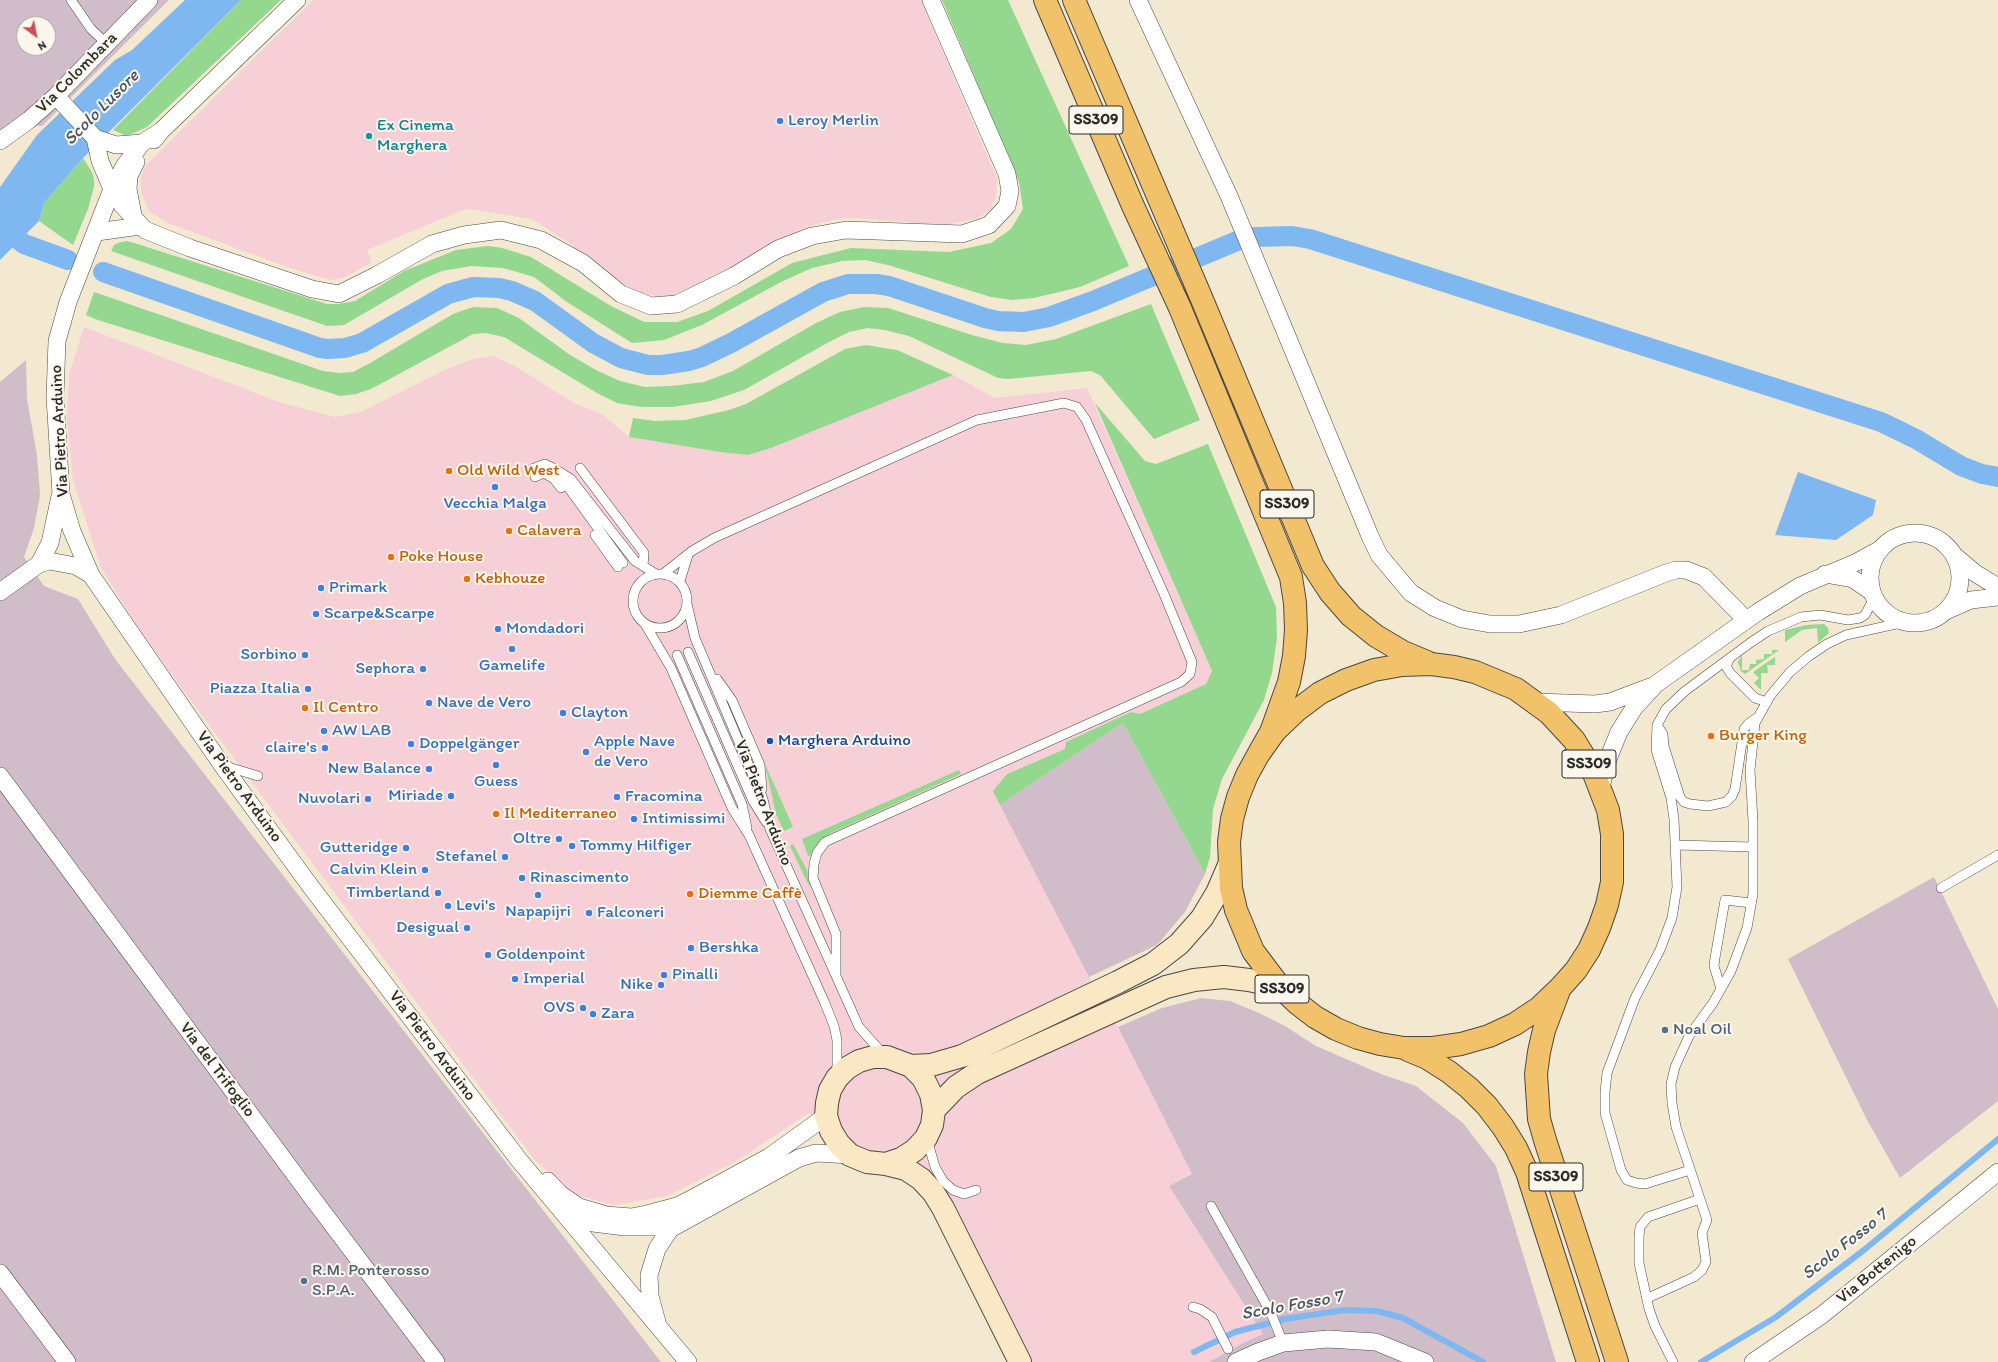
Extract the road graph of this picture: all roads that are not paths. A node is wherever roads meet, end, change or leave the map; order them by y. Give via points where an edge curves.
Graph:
1 (71, 0) edge
2 (149, 0) edge
3 (297, 0) edge
4 (931, 0) edge
5 (1045, 0) edge
6 (1074, 0) edge
7 (1138, 0) edge
8 (107, 44) junction
9 (56, 96) junction
10 (161, 131) junction
11 (95, 138) junction
12 (0, 142) edge
13 (142, 143) junction
14 (112, 189) junction
15 (137, 221) junction
16 (95, 235) junction
17 (580, 468) dead end
18 (555, 469) junction
19 (61, 494) junction
20 (1879, 550) junction
21 (688, 555) junction
22 (1956, 557) junction
23 (38, 564) junction
24 (643, 566) junction
25 (660, 574) junction
26 (1825, 574) junction
27 (91, 575) junction
28 (680, 581) junction
29 (1998, 587) edge
30 (0, 592) edge
31 (1873, 595) junction
32 (1998, 597) edge
33 (687, 604) junction
34 (1948, 610) junction
35 (1746, 620) junction
36 (1905, 622) junction
37 (645, 624) junction
38 (688, 652) dead end
39 (678, 656) dead end
40 (1730, 658) junction
41 (1432, 664) junction
42 (1656, 684) junction
43 (1535, 702) junction
44 (1767, 702) junction
45 (1758, 717) junction
46 (1657, 725) junction
47 (1258, 755) junction
48 (222, 765) junction
49 (0, 776) edge
50 (258, 776) dead end
51 (1600, 787) junction
52 (770, 829) junction
53 (749, 835) junction
54 (1676, 845) junction
55 (1754, 847) junction
56 (1998, 856) edge
57 (1229, 866) junction
58 (1941, 888) dead end
59 (1752, 903) junction
60 (836, 974) junction
61 (1280, 987) junction
62 (1560, 988) junction
63 (1721, 989) junction
64 (1404, 1048) junction
65 (887, 1057) junction
66 (911, 1066) junction
67 (837, 1078) junction
68 (934, 1110) junction
69 (826, 1116) junction
70 (926, 1138) junction
71 (850, 1155) junction
72 (519, 1160) junction
73 (886, 1164) junction
74 (1690, 1170) junction
75 (1998, 1172) edge
76 (976, 1190) dead end
77 (1700, 1199) junction
78 (1211, 1206) dead end
79 (565, 1215) junction
80 (680, 1222) junction
81 (0, 1273) edge
82 (1648, 1298) junction
83 (1193, 1307) dead end
84 (658, 1326) junction
85 (1281, 1337) junction
86 (1232, 1356) edge
87 (67, 1362) edge
88 (436, 1362) edge
89 (688, 1362) edge
90 (1020, 1362) edge
91 (1426, 1362) edge
92 (1588, 1362) edge
93 (1617, 1362) edge
94 (1673, 1362) edge
95 (1753, 1362) edge

1 - 8 lane via 91,29
2 - 8 street, Via Colombara
3 - 10 street
4 - 15 street via 1007,174 1010,191 1007,206 989,225 962,234 846,230 812,236 778,249 734,276 677,304 651,306 621,294 583,263 541,240 501,230 464,234 432,244 339,294 312,289 190,248 145,230
5 - 47 main road, SS309 via 1133,206 1180,308 1291,577 1296,630 1293,662 1281,707
6 - 41 main road, SS309 via 1313,566 1330,592 1351,616 1376,636 1403,652
7 - 35 street via 1231,202 1370,536 1379,555 1411,593 1435,608 1462,619 1490,624 1519,624 1561,615 1666,572 1686,570 1704,577
8 - 9 street, Via Colombara
9 - 11 street
9 - 12 street, Via Colombara
10 - 13 street
10 - 15 street via 129,176 128,189
11 - 13 street via 116,146
11 - 14 street via 100,161
13 - 14 street, Via Pietro Arduino via 125,165
14 - 15 street
14 - 16 street, Via Pietro Arduino
15 - 16 street
16 - 19 street, Via Pietro Arduino via 68,302 56,351 56,423
17 - 24 lane via 644,554
18 - 18 lane via 620,565 554,479 544,473 533,473 545,464
18 - 24 lane via 571,479 635,561
19 - 23 street via 50,543
19 - 27 street, Via Pietro Arduino via 72,531
20 - 22 street via 1899,535 1915,532 1930,535 1944,542
20 - 26 street via 1857,562
20 - 31 street via 1870,570
21 - 25 lane
21 - 28 lane
21 - 60 lane via 714,538 977,420 1064,403 1077,407 1086,420 1192,662 1190,674 1181,682 825,842 817,853 814,878 836,934
22 - 29 street
22 - 34 street via 1961,584 1957,598
23 - 27 street via 59,562 76,566
23 - 30 street
24 - 25 lane
25 - 28 lane via 674,576
25 - 37 lane via 640,582 635,590 634,609
26 - 31 street via 1853,580
26 - 35 street via 1800,586
27 - 48 street, Via Pietro Arduino
28 - 33 lane via 686,592
31 - 36 street via 1883,610 1894,619
31 - 40 lane via 1865,615 1860,618 1848,620 1820,615 1801,617 1768,632
32 - 34 street via 1971,600
33 - 37 lane via 679,620 671,625 663,628
33 - 52 lane, Via Pietro Arduino via 692,629 763,799
34 - 36 street via 1937,618 1923,623
35 - 42 street
36 - 44 lane via 1846,635 1827,644 1790,672
37 - 53 lane, Via Pietro Arduino via 671,668 732,808
38 - 52 lane via 753,801
39 - 53 lane via 742,804
40 - 44 lane via 1726,666 1730,673 1755,698
40 - 46 lane via 1666,709
41 - 43 main road, SS309 via 1482,675 1516,690
41 - 47 main road, SS309 via 1402,665 1374,670 1320,693 1275,731
42 - 43 street via 1610,702
42 - 51 street via 1634,708 1619,732
43 - 51 main road, SS309 via 1574,740
44 - 45 lane
45 - 46 lane via 1744,729 1732,796 1726,802 1708,806 1684,802 1680,796 1664,746 1663,734
45 - 55 lane via 1752,741 1750,770
46 - 54 lane via 1656,750 1671,798
47 - 57 main road, SS309 via 1247,775 1232,819
48 - 50 lane
48 - 72 street, Via Pietro Arduino
49 - 88 street, Via del Trifoglio
51 - 62 main road, SS309 via 1608,810 1612,834 1613,858 1609,897 1589,950
52 - 60 lane, Via Pietro Arduino
53 - 67 lane, Via Pietro Arduino via 834,1026 838,1054
54 - 55 lane
54 - 74 lane via 1677,887 1672,918 1660,950 1635,998 1607,1073 1605,1113 1621,1170 1627,1180 1645,1184
55 - 59 lane
56 - 58 lane
57 - 61 main road, SS309 via 1234,902 1243,931 1253,951
57 - 66 street via 1202,918 1179,944 1153,964 962,1056 931,1065
59 - 63 lane via 1747,928 1731,971
59 - 63 lane via 1725,900 1714,966
60 - 65 lane, Via Pietro Arduino via 859,1027
61 - 64 main road, SS309 via 1315,1017 1336,1029 1365,1040
61 - 68 street via 1224,977 1194,980 1166,987 977,1073 956,1087
62 - 64 main road, SS309 via 1539,1008 1515,1024 1489,1036 1433,1048
62 - 93 main road, SS309 via 1544,1030 1539,1052 1536,1074 1539,1118
63 - 74 lane via 1689,1036 1675,1067 1671,1084 1676,1127
64 - 92 main road, SS309 via 1427,1058 1469,1088 1503,1126 1516,1148 1527,1172
65 - 66 street
65 - 67 street via 859,1061
66 - 68 street via 923,1078 931,1094
67 - 69 street via 830,1090
68 - 70 street via 932,1125
69 - 71 street via 838,1144
69 - 72 street via 769,1157 695,1197 677,1206 631,1217 606,1215 579,1207 560,1194 541,1172
70 - 73 street via 915,1150 901,1159
70 - 76 lane via 935,1167 943,1181 953,1190 964,1194
71 - 73 street via 867,1162
71 - 80 street, Via Pietro Arduino via 816,1153 799,1158
72 - 79 street, Via Pietro Arduino
73 - 90 street via 906,1169 921,1179 933,1192
74 - 77 lane
75 - 95 street, Via Bottenigo via 1822,1315
77 - 82 lane via 1707,1221 1703,1230 1706,1262 1704,1267 1694,1277
77 - 82 lane via 1643,1221 1638,1236 1638,1255 1641,1278
78 - 85 lane
79 - 80 street, Via Pietro Arduino via 593,1223 625,1227 655,1227
79 - 84 street, Via Pietro Arduino
80 - 84 street, Via Pietro Arduino via 662,1238 649,1275 650,1296
81 - 87 street
82 - 94 lane via 1655,1326
83 - 86 lane via 1212,1316
84 - 89 street, Via Pietro Arduino
85 - 86 street via 1258,1352
85 - 91 street via 1376,1342

